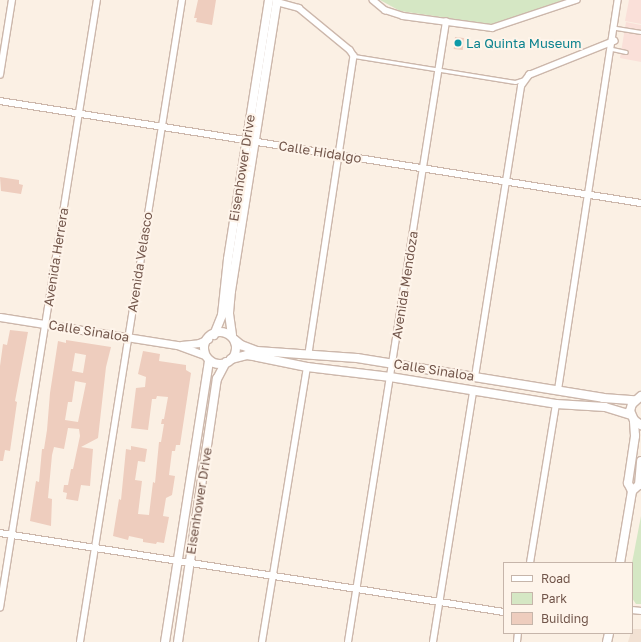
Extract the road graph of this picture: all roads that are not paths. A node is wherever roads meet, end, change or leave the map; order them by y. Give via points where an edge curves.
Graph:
1 (12, 0) edge
2 (96, 0) edge
3 (182, 0) edge
4 (373, 0) edge
5 (576, 0) edge
6 (618, 0) edge
7 (274, 1) edge
8 (446, 22) junction
9 (616, 28) junction
10 (641, 32) edge
11 (614, 41) junction
12 (612, 49) junction
13 (626, 52) dead end
14 (354, 56) junction
15 (439, 70) junction
16 (0, 75) edge
17 (524, 79) junction
18 (0, 101) edge
19 (78, 114) junction
20 (162, 127) junction
21 (247, 140) junction
22 (256, 142) junction
23 (339, 155) junction
24 (423, 168) junction
25 (506, 181) junction
26 (588, 194) junction
27 (641, 203) edge
28 (0, 317) edge
29 (45, 324) junction
30 (128, 337) junction
31 (211, 337) junction
32 (233, 337) junction
33 (177, 345) junction
34 (309, 353) junction
35 (207, 358) junction
36 (228, 360) junction
37 (392, 363) junction
38 (307, 367) junction
39 (390, 377) junction
40 (475, 377) junction
41 (558, 390) junction
42 (473, 391) junction
43 (639, 397) edge
44 (556, 404) junction
45 (635, 420) edge
46 (641, 461) edge
47 (640, 474) edge
48 (632, 491) junction
49 (0, 533) edge
50 (12, 534) junction
51 (95, 548) junction
52 (179, 561) junction
53 (190, 562) junction
54 (530, 562) edge
55 (620, 562) edge
56 (272, 576) junction
57 (356, 589) junction
58 (439, 602) junction
59 (0, 608) edge
60 (503, 612) edge
61 (80, 642) edge
62 (166, 642) edge
63 (178, 642) edge
64 (262, 642) edge
65 (348, 642) edge
66 (433, 642) edge

1 - 16 street
2 - 19 street, Avenida Herrera
3 - 20 street, Avenida Velasco
4 - 8 street via 393,14
5 - 8 street via 499,28
6 - 9 street
7 - 14 street via 299,8
7 - 21 main road, Eisenhower Drive
7 - 22 main road, Eisenhower Drive
8 - 15 street, Avenida Mendoza
9 - 10 lane
9 - 11 street
11 - 12 street
11 - 17 street
12 - 13 lane
12 - 26 street
14 - 15 lane
14 - 23 street
15 - 17 lane via 514,82
15 - 24 street, Avenida Mendoza
17 - 25 street
18 - 19 street, Calle Hidalgo
19 - 20 street, Calle Hidalgo
19 - 29 street, Avenida Herrera
20 - 21 street, Calle Hidalgo
20 - 30 street, Avenida Velasco
21 - 22 street, Calle Hidalgo
21 - 31 main road, Eisenhower Drive via 224,282 222,315
22 - 23 street, Calle Hidalgo
22 - 32 main road, Eisenhower Drive via 231,292 229,314
23 - 24 street, Calle Hidalgo
23 - 34 street
24 - 25 street, Calle Hidalgo
24 - 37 street, Avenida Mendoza
25 - 26 street, Calle Hidalgo
25 - 40 street
26 - 27 street, Calle Hidalgo
26 - 41 street
28 - 29 street, Calle Sinaloa
29 - 30 street, Calle Sinaloa
29 - 50 street, Avenida Herrera
30 - 33 street, Calle Sinaloa
30 - 51 street, Avenida Velasco
31 - 32 main road via 221,333
31 - 33 street, Calle Sinaloa via 199,343
31 - 35 main road via 204,346
32 - 34 main road, Calle Sinaloa via 241,345 257,351
32 - 36 main road via 236,346
33 - 35 street, Calle Sinaloa
34 - 37 main road, Calle Sinaloa
35 - 36 main road
35 - 52 main road, Eisenhower Drive
36 - 38 main road, Calle Sinaloa via 247,355
36 - 53 main road, Eisenhower Drive via 216,378
37 - 39 street, Avenida Mendoza
37 - 40 main road, Calle Sinaloa
38 - 39 main road, Calle Sinaloa
38 - 56 street
39 - 42 main road, Calle Sinaloa
39 - 57 street, Avenida Mendoza
40 - 41 main road, Calle Sinaloa
41 - 43 main road, Calle Sinaloa via 603,398
42 - 44 main road, Calle Sinaloa
42 - 58 street
43 - 45 main road via 630,407
44 - 45 main road, Calle Sinaloa via 605,408
44 - 54 street
45 - 48 main road via 628,483
46 - 47 main road
47 - 48 main road via 639,485
48 - 55 main road
49 - 50 street
50 - 51 street
50 - 59 street, Avenida Herrera
51 - 52 street
51 - 61 street, Avenida Velasco
52 - 53 street
52 - 62 main road, Eisenhower Drive
53 - 56 street
53 - 63 main road, Eisenhower Drive
56 - 57 street
56 - 64 street
57 - 58 street
57 - 65 street, Avenida Mendoza
58 - 60 street
58 - 66 street

